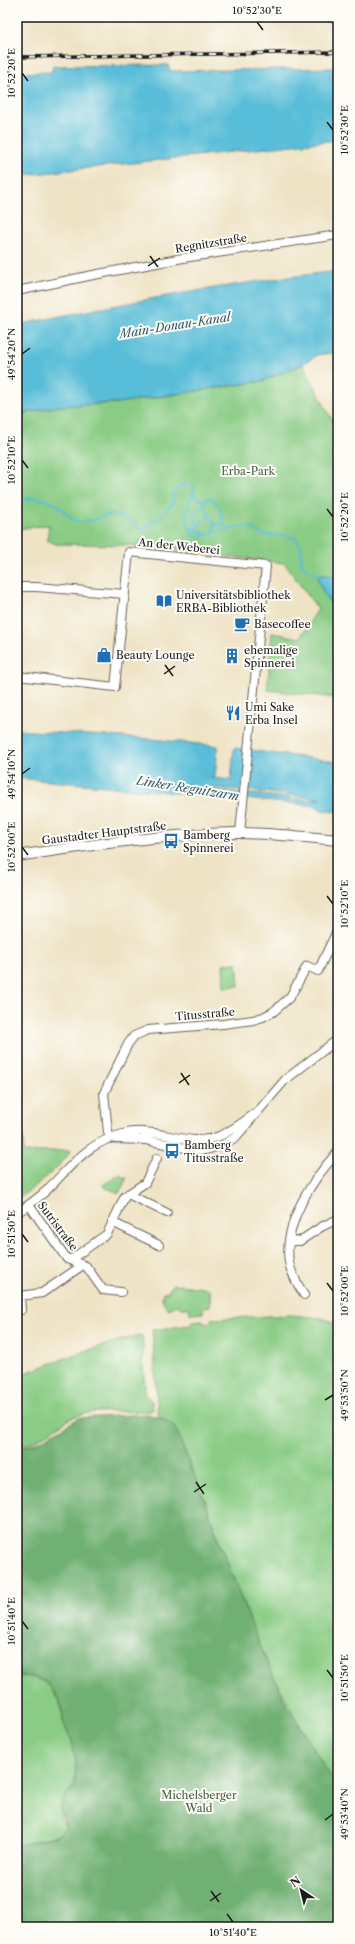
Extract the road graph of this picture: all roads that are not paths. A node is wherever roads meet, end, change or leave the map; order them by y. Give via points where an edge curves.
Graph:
1 (326, 17) edge
2 (338, 18) edge
3 (338, 235) edge
4 (17, 291) edge
5 (17, 588) edge
6 (125, 594) junction
7 (17, 676) edge
8 (240, 833) junction
9 (338, 840) edge
10 (17, 856) edge
11 (338, 929) edge
12 (338, 1039) edge
13 (110, 1138) junction
14 (338, 1152) edge
15 (157, 1158) dead end
16 (128, 1194) junction
17 (28, 1205) junction
18 (17, 1213) edge
19 (167, 1213) dead end
20 (338, 1219) edge
21 (112, 1222) junction
22 (289, 1241) junction
23 (159, 1245) dead end
24 (70, 1260) junction
25 (83, 1265) junction
26 (121, 1292) dead end
27 (304, 1296) dead end
28 (21, 1310) dead end

1 - 2 street
3 - 4 street, Regnitzstraße via 183,258
5 - 6 street via 36,587
6 - 7 street, An der Weberei via 115,687
6 - 8 street, An der Weberei via 129,552 266,566
8 - 9 street, Gaustadter Hauptstraße
8 - 10 street, Gaustadter Hauptstraße via 176,836
11 - 13 street, Titusstraße via 318,971 307,966 290,998 273,1012 253,1020 148,1030 134,1036 104,1093
12 - 13 street via 285,1080 253,1115 215,1138 195,1140 144,1130
13 - 17 street via 76,1159 49,1189
14 - 22 street via 312,1186 294,1220
15 - 16 street, Sutristraße via 145,1184
16 - 19 street
16 - 21 street, Sutristraße
17 - 18 street
17 - 24 street, Sutristraße
20 - 22 street via 300,1242
21 - 23 street
21 - 24 street, Sutristraße via 107,1234
22 - 27 street via 291,1271
24 - 25 street, Sutristraße
25 - 26 street, Sutristraße via 103,1290
25 - 28 street via 42,1293 20,1296

